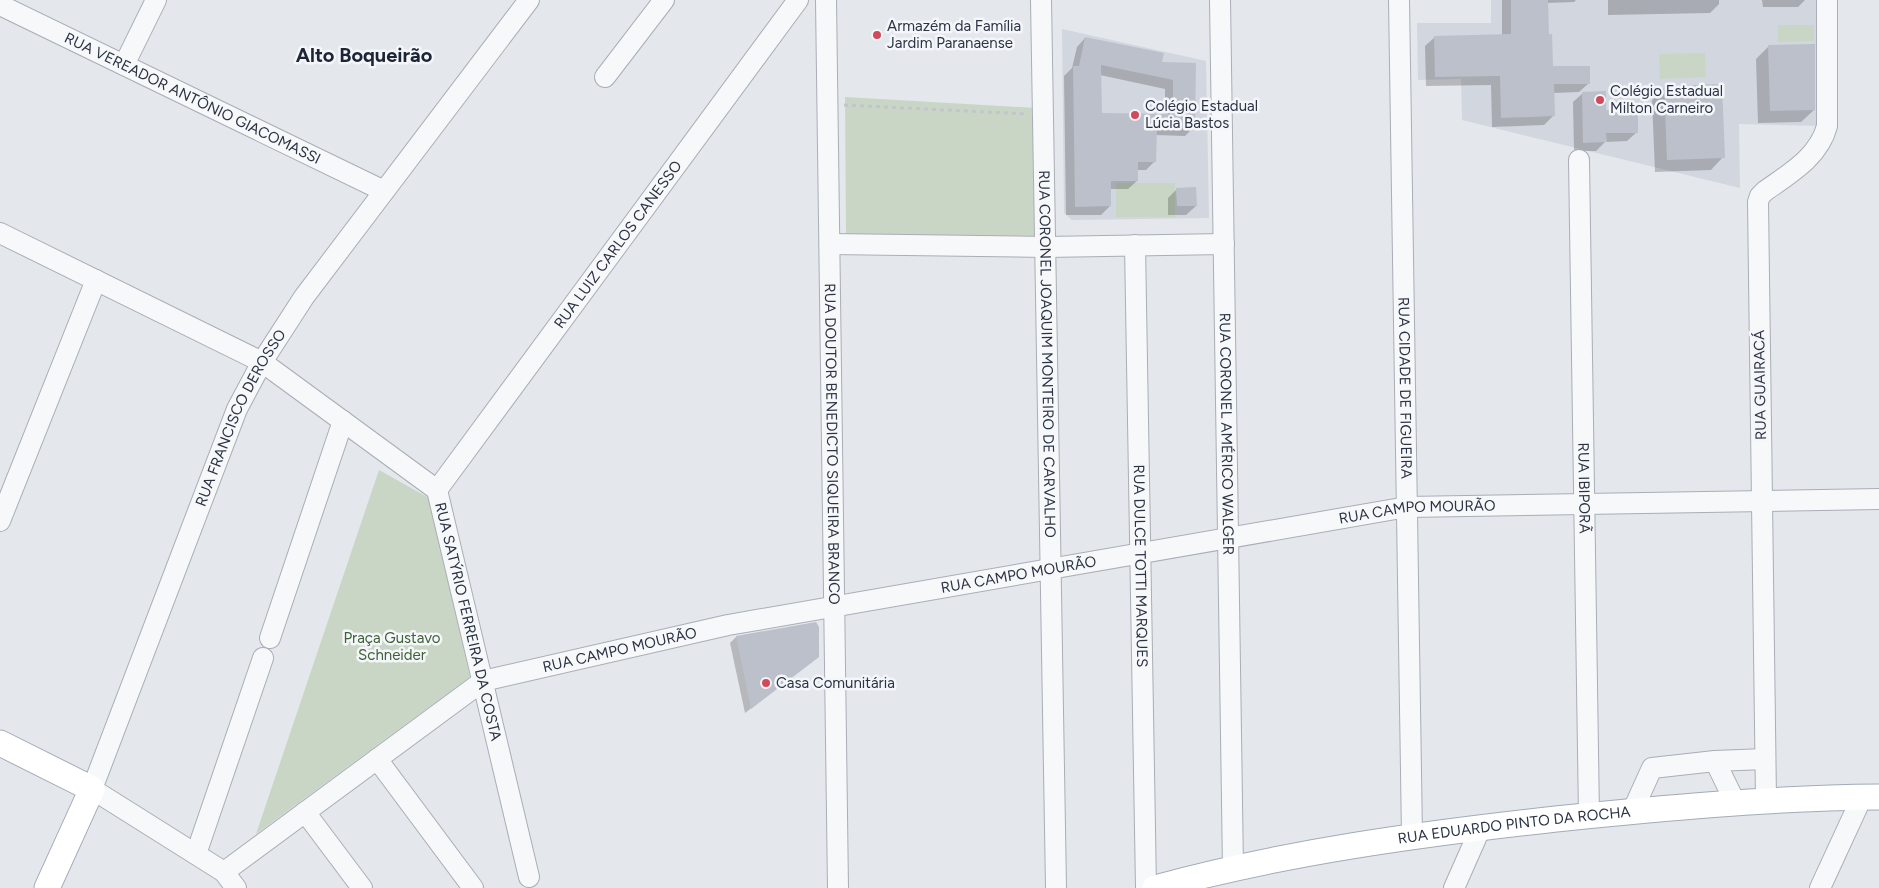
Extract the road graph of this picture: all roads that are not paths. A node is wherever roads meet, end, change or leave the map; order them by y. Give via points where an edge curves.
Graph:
1 (156, 0) edge
2 (528, 0) edge
3 (664, 0) edge
4 (798, 0) edge
5 (826, 0) edge
6 (1041, 0) edge
7 (1220, 0) edge
8 (1400, 0) edge
9 (1827, 0) edge
10 (0, 5) edge
11 (124, 65) junction
12 (604, 77) dead end
13 (1579, 160) dead end
14 (384, 191) junction
15 (0, 233) edge
16 (830, 244) junction
17 (1224, 244) junction
18 (1136, 246) junction
19 (1046, 247) junction
20 (96, 280) junction
21 (262, 362) junction
22 (344, 422) junction
23 (437, 490) junction
24 (1879, 500) edge
25 (1762, 501) junction
26 (1584, 504) junction
27 (1407, 507) junction
28 (0, 521) edge
29 (1228, 538) junction
30 (1140, 553) junction
31 (1051, 569) junction
32 (834, 606) junction
33 (270, 638) dead end
34 (263, 658) dead end
35 (483, 681) junction
36 (0, 742) edge
37 (377, 759) junction
38 (1765, 759) junction
39 (1715, 762) junction
40 (92, 789) junction
41 (1871, 797) edge
42 (1766, 800) junction
43 (1736, 802) junction
44 (305, 812) junction
45 (1632, 812) junction
46 (1589, 816) junction
47 (1480, 827) junction
48 (1412, 836) junction
49 (196, 854) junction
50 (1233, 868) junction
51 (529, 877) dead end
52 (230, 880) edge
53 (47, 888) edge
54 (362, 888) edge
55 (473, 888) edge
56 (838, 888) edge
57 (1056, 888) edge
58 (1146, 888) edge
59 (1155, 888) edge
60 (1454, 888) edge
61 (1820, 888) edge

1 - 11 street
2 - 14 street, RUA FRANCISCO DEROSSO
3 - 12 street
4 - 23 street, RUA LUIZ CARLOS CANESSO
5 - 16 street, RUA DOUTOR BENEDICTO SIQUEIRA BRANCO
6 - 19 street, RUA CORONEL JOAQUIM MONTEIRO DE CARVALHO
7 - 17 street, RUA CORONEL AMÉRICO WALGER
8 - 27 street, RUA CIDADE DE FIGUEIRA
9 - 25 street, RUA GUAIRACÁ via 1826,134 1805,161 1765,191 1758,202
10 - 11 street, RUA VEREADOR ANTÔNIO GIACOMASSI
11 - 14 street, RUA VEREADOR ANTÔNIO GIACOMASSI
13 - 26 street, RUA IBIPORÃ
14 - 21 street, RUA FRANCISCO DEROSSO via 304,298
15 - 20 street, RUA SATÝRIO FERREIRA DA COSTA
16 - 19 street
16 - 32 street, RUA DOUTOR BENEDICTO SIQUEIRA BRANCO
17 - 18 street
17 - 29 street, RUA CORONEL AMÉRICO WALGER
18 - 19 street
18 - 30 street, RUA DULCE TOTTI MARQUES
19 - 31 street, RUA CORONEL JOAQUIM MONTEIRO DE CARVALHO
20 - 21 street, RUA SATÝRIO FERREIRA DA COSTA
20 - 28 street
21 - 22 street, RUA SATÝRIO FERREIRA DA COSTA
21 - 40 street, RUA FRANCISCO DEROSSO via 237,409
22 - 23 street, RUA SATÝRIO FERREIRA DA COSTA
22 - 33 street
23 - 35 street, RUA SATÝRIO FERREIRA DA COSTA
24 - 25 street, RUA CAMPO MOURÃO
25 - 26 street, RUA CAMPO MOURÃO
25 - 38 street, RUA GUAIRACÁ
26 - 27 street, RUA CAMPO MOURÃO
26 - 46 street, RUA IBIPORÃ
27 - 29 street, RUA CAMPO MOURÃO
27 - 48 street, RUA CIDADE DE FIGUEIRA
29 - 30 street, RUA CAMPO MOURÃO
29 - 50 street, RUA CORONEL AMÉRICO WALGER
30 - 31 street, RUA CAMPO MOURÃO
30 - 58 street, RUA DULCE TOTTI MARQUES
31 - 32 street, RUA CAMPO MOURÃO
31 - 57 street, RUA CORONEL JOAQUIM MONTEIRO DE CARVALHO
32 - 35 street, RUA CAMPO MOURÃO via 728,625
32 - 56 street, RUA DOUTOR BENEDICTO SIQUEIRA BRANCO
34 - 49 street
35 - 37 street, RUA CAMPO MOURÃO
35 - 51 street, RUA SATÝRIO FERREIRA DA COSTA
36 - 40 main road
37 - 44 street, RUA CAMPO MOURÃO
37 - 55 street
38 - 39 street
38 - 42 street, RUA GUAIRACÁ
39 - 43 street
39 - 45 street via 1652,768
40 - 49 street
40 - 53 main road, RUA FRANCISCO DEROSSO
41 - 42 main road, RUA EDUARDO PINTO DA ROCHA
41 - 61 street
42 - 43 main road, RUA EDUARDO PINTO DA ROCHA
43 - 45 main road, RUA EDUARDO PINTO DA ROCHA
44 - 52 street, RUA CAMPO MOURÃO
44 - 54 street
45 - 46 main road, RUA EDUARDO PINTO DA ROCHA
46 - 47 main road, RUA EDUARDO PINTO DA ROCHA
47 - 48 main road, RUA EDUARDO PINTO DA ROCHA
47 - 60 street
48 - 50 main road, RUA EDUARDO PINTO DA ROCHA
49 - 52 street
50 - 59 main road, RUA EDUARDO PINTO DA ROCHA

